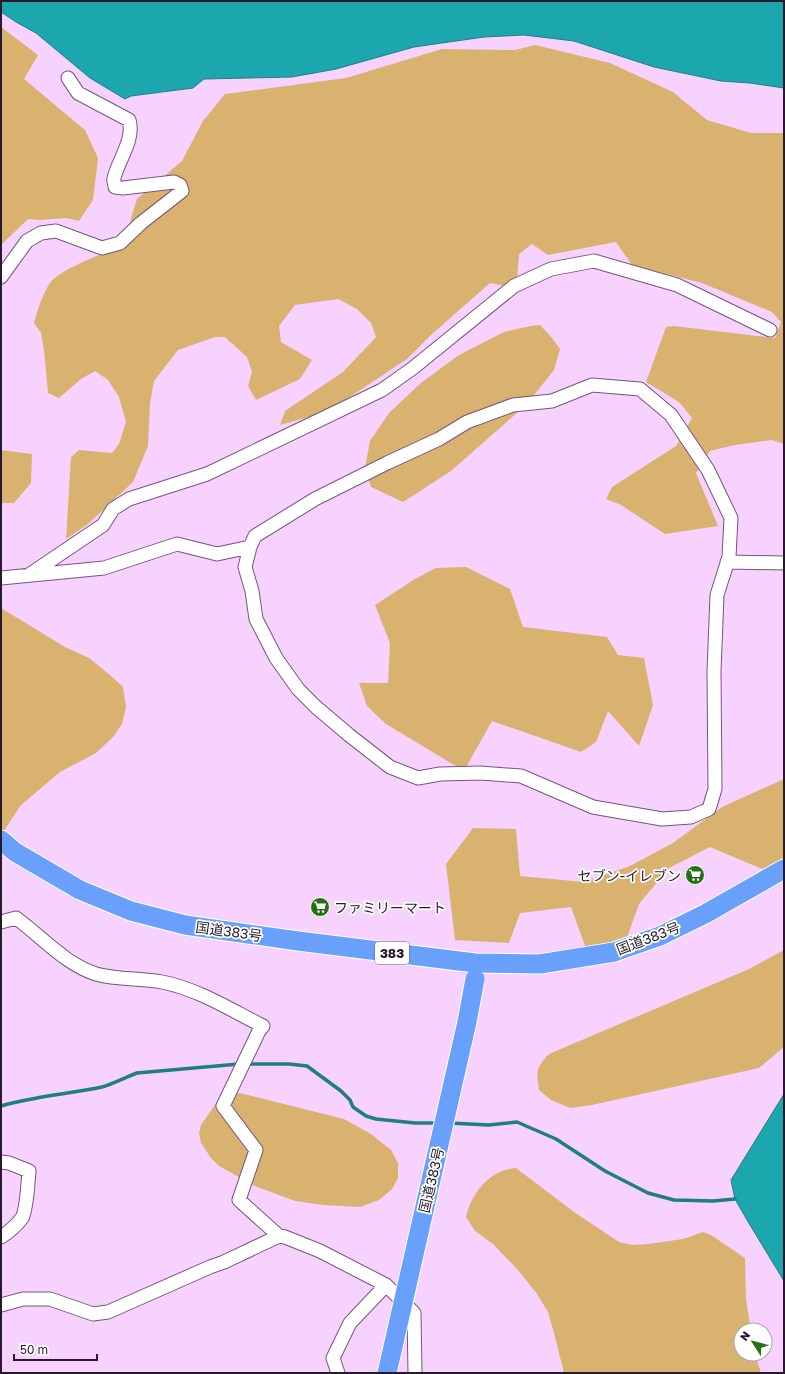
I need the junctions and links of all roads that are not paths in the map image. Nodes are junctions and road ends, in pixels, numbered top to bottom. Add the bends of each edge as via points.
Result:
1 (68, 78) dead end
2 (1, 277) edge
3 (770, 330) dead end
4 (250, 547) junction
5 (727, 562) junction
6 (784, 563) edge
7 (29, 575) junction
8 (1, 578) edge
9 (1, 840) edge
10 (784, 868) edge
11 (1, 922) edge
12 (475, 971) junction
13 (1, 1162) edge
14 (279, 1236) junction
15 (1, 1237) edge
16 (386, 1285) junction
17 (1, 1305) edge
18 (333, 1370) edge
19 (387, 1373) edge
20 (415, 1373) edge

1 - 2 street via 78,93 129,120 131,125 126,150 113,179 116,187 174,182 180,185 182,191 120,243 102,248 56,231 41,233 27,241
3 - 7 street via 677,285 594,261 551,269 514,286 382,390 207,474 129,499 113,509 103,526
4 - 5 street via 255,536 315,499 386,462 439,439 466,422 513,405 552,401 592,385 640,389 671,415 708,470 730,518
4 - 5 street via 245,567 256,619 276,658 298,689 316,707 390,767 418,778 440,774 480,773 521,776 593,807 662,819 691,817 709,809 715,789 714,671 717,594
4 - 7 street via 217,554 176,544 104,568
5 - 6 street
7 - 8 street
9 - 12 highway, 国道383号 / 383 via 15,852 80,890 131,911 185,925
10 - 12 highway, 国道383号 / 383 via 706,914 660,936 614,952
11 - 14 street via 16,918 73,963 96,974 163,982 194,992 263,1026 223,1106 256,1150 238,1200
12 - 19 highway, 国道383号, bridge via 468,1022
13 - 15 street via 29,1171 23,1216
14 - 16 street via 320,1251
14 - 17 street via 108,1312 93,1314 50,1299 23,1299
16 - 18 street via 350,1323 333,1358
16 - 20 street via 414,1313

